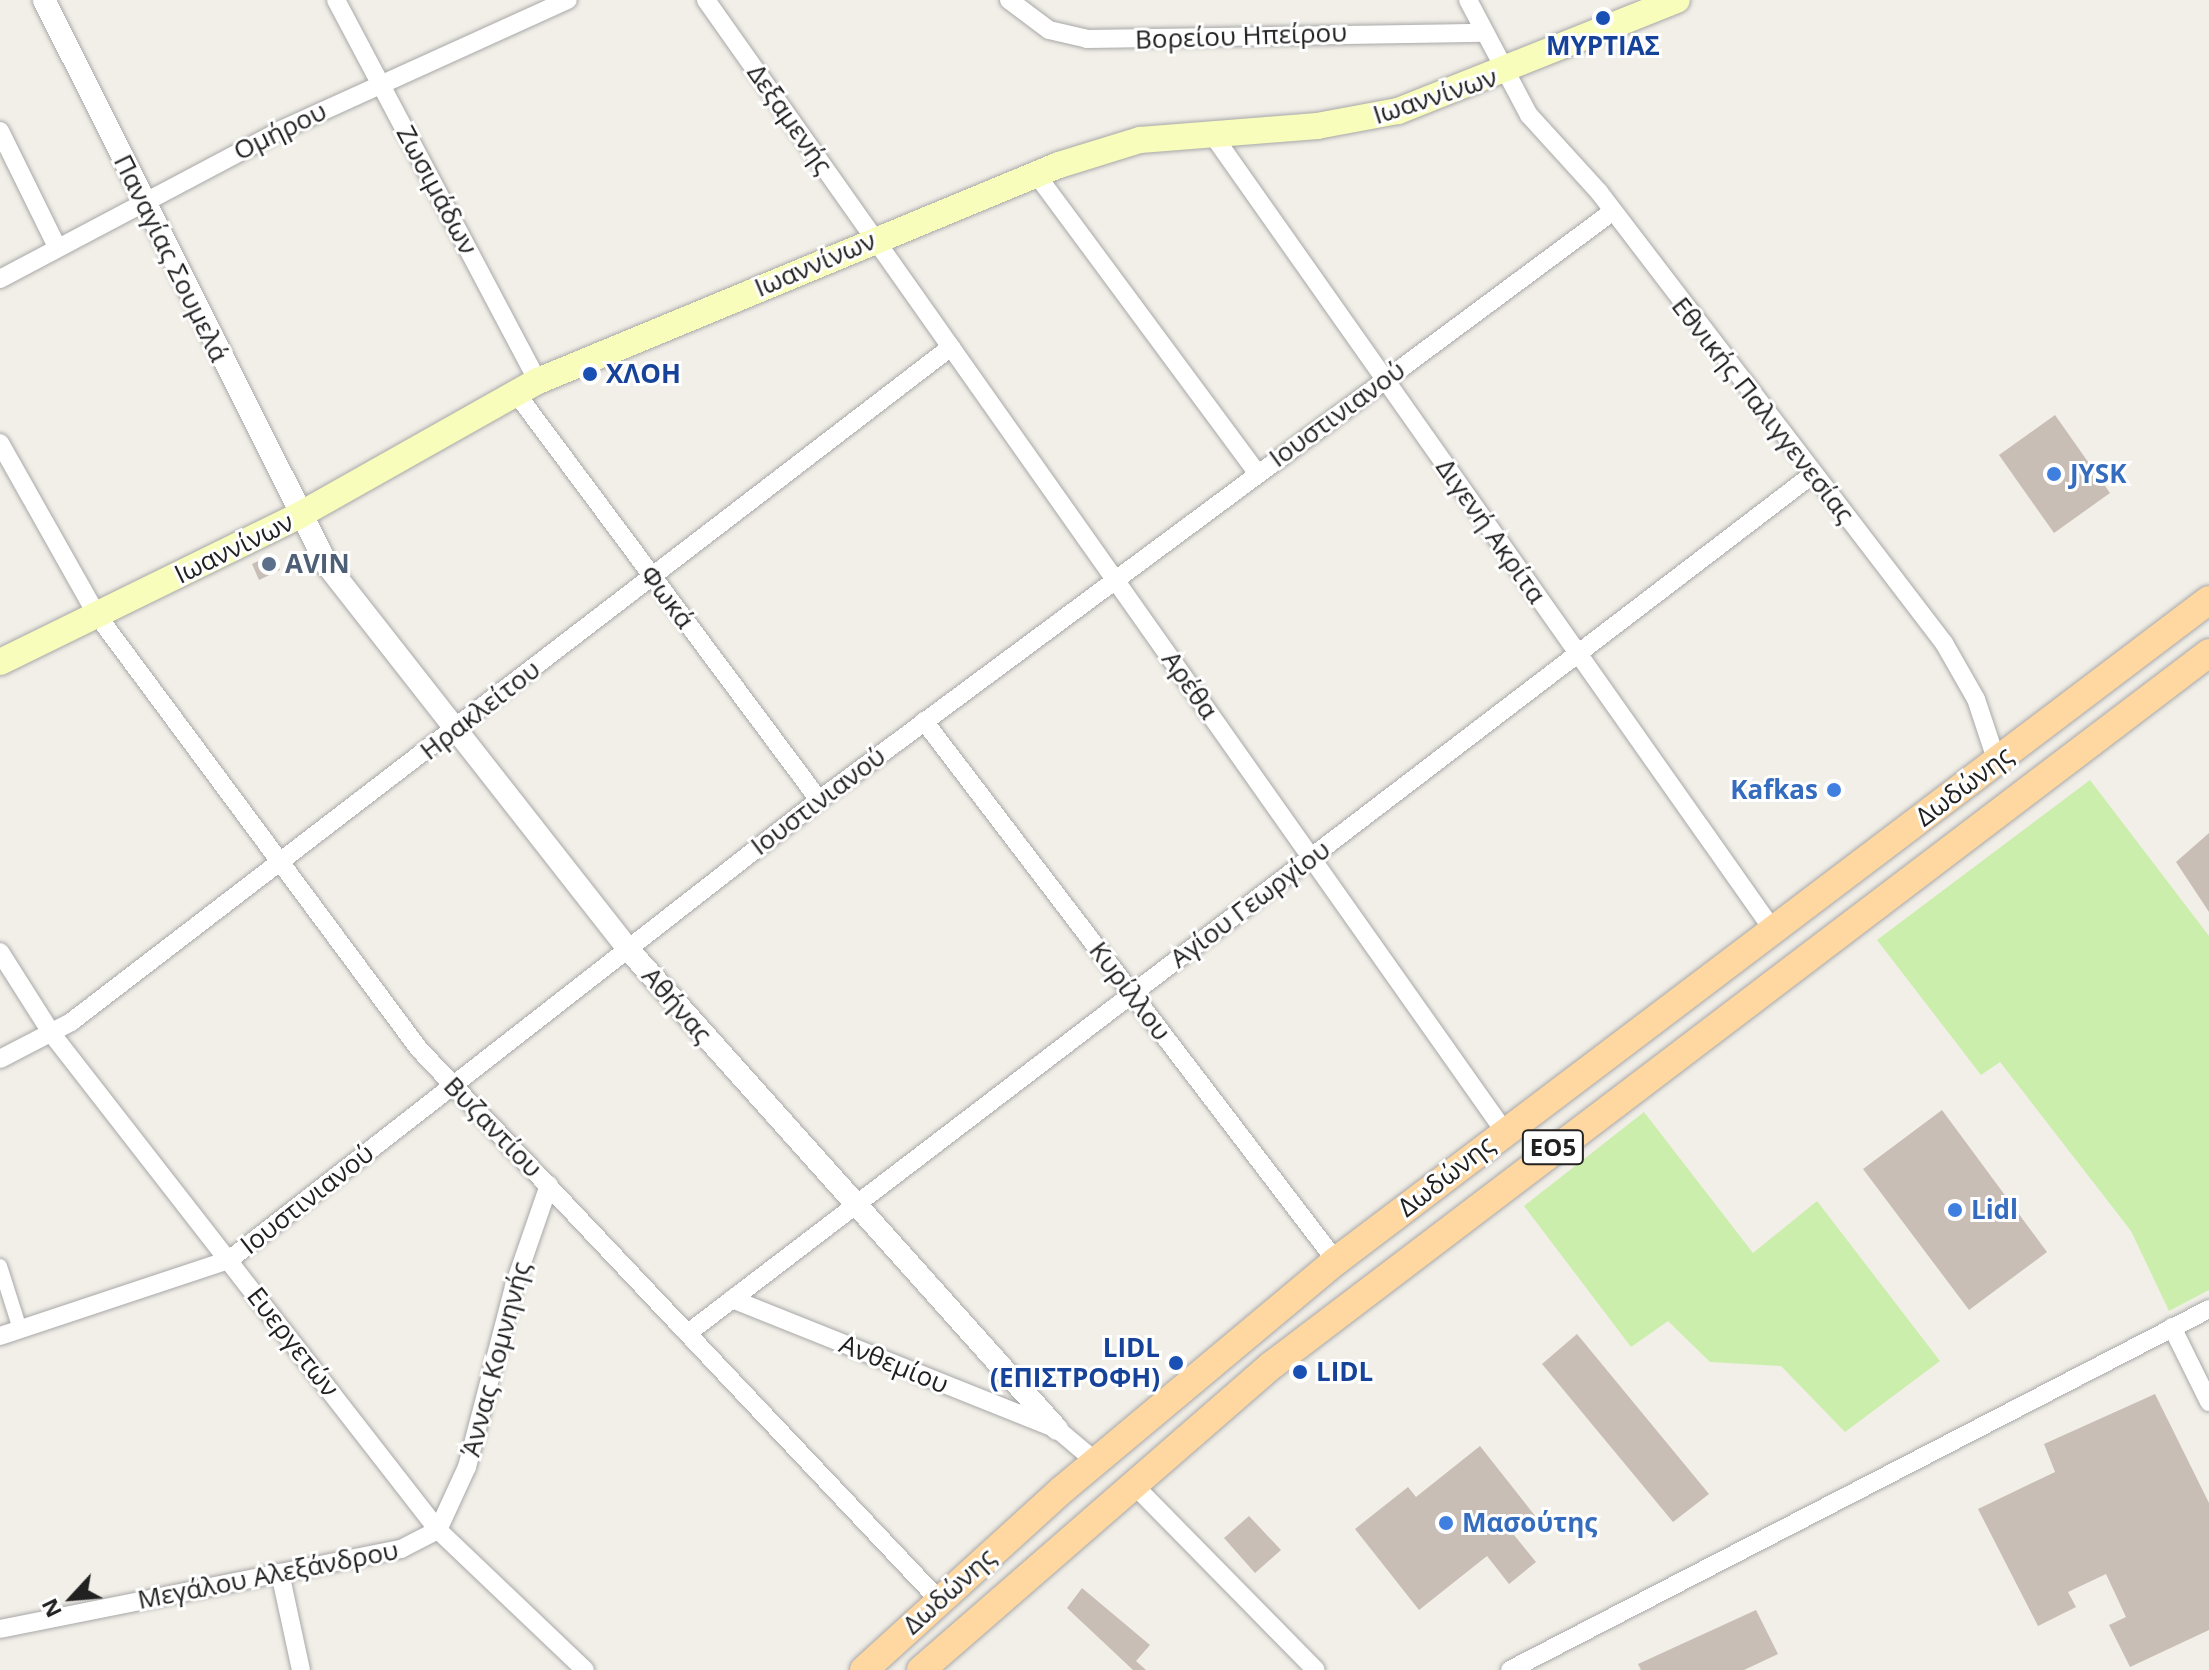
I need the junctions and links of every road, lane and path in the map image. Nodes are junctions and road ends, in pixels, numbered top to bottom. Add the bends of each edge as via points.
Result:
1 (44, 0) edge
2 (336, 0) edge
3 (568, 0) edge
4 (706, 0) edge
5 (1009, 0) edge
6 (1468, 0) edge
7 (1677, 0) edge
8 (1484, 33) junction
9 (1504, 74) junction
10 (380, 83) junction
11 (0, 131) edge
12 (1210, 131) junction
13 (1036, 174) junction
14 (143, 201) junction
15 (1612, 212) junction
16 (875, 239) junction
17 (57, 247) junction
18 (0, 279) edge
19 (951, 347) junction
20 (1384, 379) junction
21 (527, 387) junction
22 (0, 443) edge
23 (1257, 473) junction
24 (1812, 475) junction
25 (298, 516) junction
26 (652, 578) junction
27 (1114, 578) junction
28 (2209, 600) edge
29 (97, 615) junction
30 (2209, 653) edge
31 (1578, 654) junction
32 (0, 662) edge
33 (924, 721) junction
34 (454, 730) junction
35 (1997, 762) junction
36 (819, 800) junction
37 (1311, 857) junction
38 (280, 864) junction
39 (1773, 930) junction
40 (627, 948) junction
41 (0, 952) edge
42 (1132, 994) junction
43 (52, 1034) junction
44 (0, 1059) edge
45 (451, 1084) junction
46 (1504, 1131) junction
47 (549, 1185) junction
48 (855, 1206) junction
49 (229, 1260) junction
50 (1336, 1261) junction
51 (0, 1266) edge
52 (732, 1299) junction
53 (2209, 1309) edge
54 (2172, 1327) junction
55 (20, 1329) junction
56 (688, 1333) junction
57 (0, 1336) edge
58 (2209, 1402) edge
59 (1057, 1429) junction
60 (1095, 1461) junction
61 (1132, 1483) junction
62 (438, 1530) junction
63 (280, 1573) junction
64 (938, 1599) junction
65 (0, 1629) edge
66 (301, 1670) edge
67 (585, 1670) edge
68 (864, 1670) edge
69 (921, 1670) edge
70 (1316, 1670) edge
71 (1510, 1670) edge

1 - 14 street, Παναγίας Σουμελά
2 - 10 street, Ζωσιμάδων
3 - 10 street, Ομήρου
4 - 16 street, Δεξαμενής
5 - 8 street, Βορείου Ηπείρου via 1049,30 1087,39
6 - 8 street, Εθνικής Παλιγγενεσίας
7 - 9 main road, Ιωαννίνων
8 - 9 street, Εθνικής Παλιγγενεσίας
9 - 12 main road, Ιωαννίνων via 1365,119
9 - 15 street, Εθνικής Παλιγγενεσίας
10 - 14 street, Ομήρου
10 - 21 street, Ζωσιμάδων
11 - 17 street
12 - 13 main road, Ιωαννίνων via 1119,144
12 - 20 street, Διγενή Ακρίτα
13 - 16 main road, Ιωαννίνων
13 - 23 street
14 - 17 street, Ομήρου
14 - 25 street, Παναγίας Σουμελά
15 - 20 street, Ιουστινιανού
15 - 24 street, Εθνικής Παλιγγενεσίας
16 - 19 street, Αρέθα
16 - 21 main road, Ιωαννίνων
17 - 18 street, Ομήρου
19 - 26 street, Ηρακλείτου
19 - 27 street, Αρέθα
20 - 23 street, Ιουστινιανού
20 - 31 street, Διγενή Ακρίτα
21 - 25 main road, Ιωαννίνων
21 - 26 street, Φωκά
22 - 29 street, Βυζαντίου
23 - 27 street, Ιουστινιανού
24 - 31 street, Αγίου Γεωργίου
24 - 35 street, Εθνικής Παλιγγενεσίας via 1944,643 1976,699
25 - 29 main road, Ιωαννίνων
25 - 34 street, Αθήνας
26 - 34 street, Ηρακλείτου
26 - 36 street, Φωκά
27 - 33 street, Ιουστινιανού
27 - 37 street, Αρέθα
28 - 35 main road, Δωδώνης / ΕΟ5
29 - 32 main road, Ιωαννίνων
29 - 38 street, Βυζαντίου
30 - 61 main road, Δωδώνης / ΕΟ5 via 1508,1181
31 - 37 street, Αγίου Γεωργίου
31 - 39 street, Διγενή Ακρίτα
33 - 36 street, Ιουστινιανού
33 - 42 street, Κυρίλλου
34 - 38 street, Ηρακλείτου
34 - 40 street, Αθήνας
35 - 39 main road, Δωδώνης / ΕΟ5
36 - 40 street, Ιουστινιανού
37 - 42 street, Αγίου Γεωργίου
37 - 46 street, Αρέθα
38 - 43 street, Ηρακλείτου
38 - 45 street, Βυζαντίου
39 - 46 main road, Δωδώνης / ΕΟ5
40 - 45 street, Ιουστινιανού
40 - 48 street, Αθήνας
41 - 43 street, Ευεργετών
42 - 48 street, Αγίου Γεωργίου
42 - 50 street, Κυρίλλου
43 - 44 street, Ηρακλείτου
43 - 49 street, Ευεργετών
45 - 47 street, Βυζαντίου
45 - 49 street, Ιουστινιανού
46 - 50 main road, Δωδώνης / ΕΟ5
47 - 56 street, Βυζαντίου
47 - 62 street, Άννας Κομνηνής via 509,1300 467,1467
48 - 52 street, Αγίου Γεωργίου
48 - 59 street, Αθήνας
49 - 55 street, Ιουστινιανού
49 - 62 street, Ευεργετών
50 - 60 main road, Δωδώνης / ΕΟ5
51 - 55 street
52 - 56 street, Αγίου Γεωργίου
52 - 59 street, Ανθεμίου
53 - 54 street
54 - 58 street
54 - 71 street
55 - 57 street, Ιουστινιανού
56 - 64 street, Βυζαντίου
59 - 60 street, Αθήνας
60 - 64 main road, Δωδώνης / ΕΟ5
61 - 69 main road, Δωδώνης / ΕΟ5
61 - 70 street
62 - 63 street, Μεγάλου Αλεξάνδρου via 411,1546
62 - 67 street, Ευεργετών
63 - 65 street, Μεγάλου Αλεξάνδρου
63 - 66 street
64 - 68 main road, Δωδώνης / ΕΟ5

